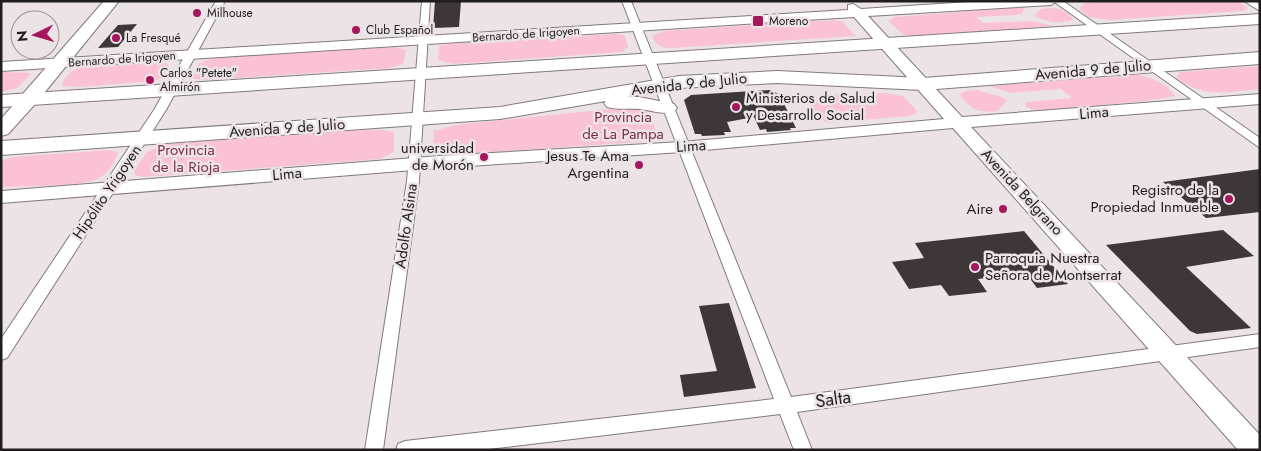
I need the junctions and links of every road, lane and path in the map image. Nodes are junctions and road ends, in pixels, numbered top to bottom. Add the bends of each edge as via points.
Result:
1 (112, 1) edge
2 (222, 1) edge
3 (426, 1) edge
4 (626, 1) edge
5 (847, 1) edge
6 (1051, 1) edge
7 (1058, 1) edge
8 (1248, 1) edge
9 (1260, 8) edge
10 (859, 14) junction
11 (1260, 19) edge
12 (636, 27) junction
13 (1097, 30) junction
14 (423, 40) junction
15 (886, 44) junction
16 (190, 55) junction
17 (648, 58) junction
18 (1260, 58) edge
19 (60, 63) junction
20 (1149, 65) junction
21 (1, 66) edge
22 (420, 73) junction
23 (658, 84) junction
24 (923, 84) junction
25 (172, 90) junction
26 (30, 99) junction
27 (1260, 99) edge
28 (1, 101) edge
29 (1201, 104) junction
30 (549, 105) junction
31 (667, 108) junction
32 (416, 119) junction
33 (959, 123) junction
34 (1, 130) edge
35 (143, 138) junction
36 (1260, 144) edge
37 (682, 147) junction
38 (1, 148) edge
39 (413, 164) junction
40 (109, 188) junction
41 (1, 196) edge
42 (1260, 340) edge
43 (1, 353) edge
44 (1167, 354) junction
45 (785, 406) junction
46 (374, 450) edge
47 (405, 450) edge
48 (802, 450) edge
49 (1256, 450) edge

1 - 19 main road
2 - 16 street, Hipólito Yrigoyen
3 - 14 street, Adolfo Alsina
4 - 12 street
5 - 10 street, Avenida Belgrano
6 - 10 street, Bernardo de Irigoyen
7 - 13 street
8 - 9 street
10 - 12 street, Bernardo de Irigoyen
10 - 15 street, Avenida Belgrano
11 - 13 highway, Avenida 9 de Julio
12 - 14 street, Bernardo de Irigoyen
12 - 17 street
13 - 15 highway, Avenida 9 de Julio
13 - 20 street
14 - 16 street, Bernardo de Irigoyen
14 - 22 street, Adolfo Alsina
15 - 17 highway, Avenida 9 de Julio
15 - 24 street, Avenida Belgrano
16 - 19 street, Bernardo de Irigoyen
16 - 25 street, Hipólito Yrigoyen
17 - 22 highway, Avenida 9 de Julio
17 - 23 street
18 - 20 highway, Avenida 9 de Julio
19 - 21 street, Bernardo de Irigoyen
19 - 26 main road
20 - 24 highway, Avenida 9 de Julio
20 - 29 street
22 - 25 highway, Avenida 9 de Julio
22 - 32 street, Adolfo Alsina
23 - 24 highway, Avenida 9 de Julio via 772,77
23 - 30 highway, Avenida 9 de Julio
23 - 31 street
24 - 33 street, Avenida Belgrano
25 - 26 highway, Avenida 9 de Julio
25 - 35 street, Hipólito Yrigoyen
26 - 28 highway, Avenida 9 de Julio
26 - 34 main road
27 - 29 street, Lima
29 - 33 street, Lima
29 - 36 street
30 - 31 highway via 639,103
30 - 32 highway, Avenida 9 de Julio
31 - 37 street
32 - 35 highway, Avenida 9 de Julio
32 - 39 street, Adolfo Alsina
33 - 37 street, Lima
33 - 44 street, Avenida Belgrano
35 - 38 highway, Avenida 9 de Julio
35 - 40 street, Hipólito Yrigoyen
37 - 39 street, Lima
37 - 45 street
39 - 40 street, Lima
39 - 46 street, Adolfo Alsina
40 - 41 street, Lima
40 - 43 street, Hipólito Yrigoyen
42 - 44 street, Salta
44 - 45 street, Salta
44 - 49 street, Avenida Belgrano
45 - 47 street, Salta
45 - 48 street

